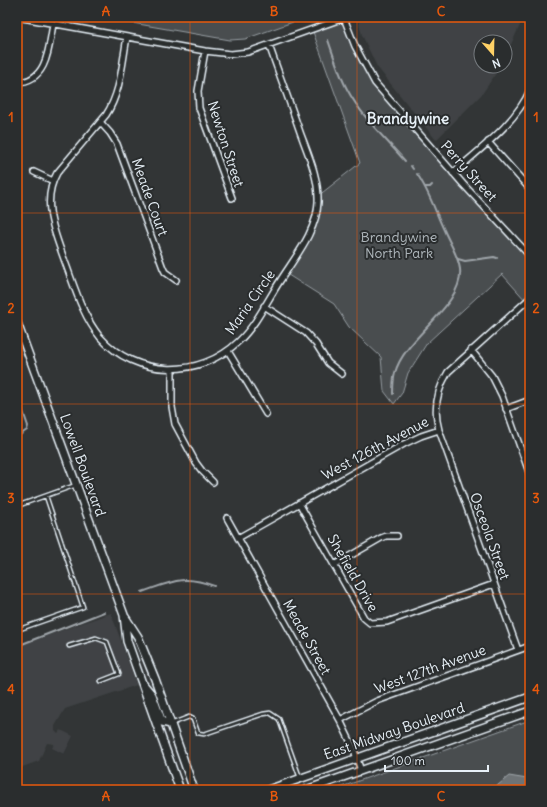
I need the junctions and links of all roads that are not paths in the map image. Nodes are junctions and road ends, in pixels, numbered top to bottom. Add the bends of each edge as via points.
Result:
1 (17, 17) edge
2 (344, 18) edge
3 (53, 24) junction
4 (127, 37) junction
5 (269, 45) junction
6 (204, 51) junction
7 (17, 82) edge
8 (530, 92) edge
9 (100, 122) junction
10 (488, 142) junction
11 (34, 172) dead end
12 (453, 173) junction
13 (53, 181) junction
14 (530, 189) edge
15 (232, 198) dead end
16 (530, 256) edge
17 (176, 280) dead end
18 (530, 298) edge
19 (264, 306) junction
20 (17, 323) edge
21 (471, 350) junction
22 (228, 351) junction
23 (172, 369) junction
24 (342, 374) dead end
25 (530, 400) edge
26 (506, 408) junction
27 (266, 414) dead end
28 (439, 430) junction
29 (530, 475) edge
30 (213, 482) dead end
31 (76, 485) junction
32 (46, 496) junction
33 (299, 503) junction
34 (17, 506) edge
35 (227, 518) dead end
36 (398, 536) dead end
37 (238, 538) junction
38 (334, 565) junction
39 (494, 584) junction
40 (124, 616) junction
41 (370, 623) junction
42 (367, 629) dead end
43 (17, 630) edge
44 (69, 646) dead end
45 (530, 646) edge
46 (518, 650) junction
47 (101, 681) dead end
48 (141, 681) junction
49 (530, 697) edge
50 (530, 711) edge
51 (340, 720) junction
52 (171, 724) junction
53 (357, 758) junction
54 (362, 771) junction
55 (300, 779) junction
56 (180, 790) edge
57 (194, 790) edge
58 (268, 790) edge
59 (306, 790) edge

1 - 3 street
2 - 5 street
2 - 12 street, Perry Street via 355,46 375,83
3 - 4 street
3 - 7 street via 41,70 29,79
4 - 6 street
4 - 9 street, Maria Circle via 116,96 113,105
5 - 6 street via 240,53
5 - 19 street, Maria Circle via 315,176 318,202 309,235
6 - 15 street, Newton Street via 198,91 199,108
8 - 10 street via 518,111
9 - 13 street, Maria Circle
9 - 17 street, Meade Court via 117,144 163,268
10 - 12 street
10 - 14 street
11 - 13 street
12 - 16 street, Perry Street
13 - 23 street, Maria Circle via 49,205 53,229 90,323 100,337 123,355 151,367
18 - 21 street, West 126th Avenue
19 - 22 street, Maria Circle via 240,340
19 - 24 street via 306,333 328,363
20 - 31 main road, Lowell Boulevard
21 - 26 street via 492,376
21 - 28 street, West 126th Avenue via 448,372 440,386 436,404
22 - 23 street, Maria Circle via 202,364
22 - 27 street
23 - 30 street via 172,407 175,424 196,463
25 - 26 street
26 - 29 street
28 - 33 street, West 126th Avenue via 404,444
28 - 39 street, Osceola Street
31 - 32 lane
31 - 40 main road, Lowell Boulevard
32 - 34 lane
32 - 43 lane via 83,607
33 - 37 street, West 126th Avenue
33 - 38 street, Shefield Drive
35 - 37 street, Meade Street
36 - 38 street via 380,538
37 - 51 street, Meade Street
38 - 41 street, Shefield Drive via 364,618
39 - 41 street, Shefield Drive via 387,622
39 - 46 street, Osceola Street
40 - 48 main road, Lowell Boulevard via 127,641
40 - 52 main road, Lowell Boulevard via 138,637
41 - 42 street
44 - 47 lane via 96,638 108,642 119,674
45 - 46 street, West 127th Avenue
46 - 51 street, West 127th Avenue via 377,701
48 - 52 main road via 152,695 162,722
48 - 56 main road, Lowell Boulevard
49 - 53 main road, East Midway Boulevard
50 - 54 main road, East Midway Boulevard
51 - 53 street, Meade Street
52 - 55 lane via 193,719 198,733 204,734 270,713 279,719
52 - 57 main road, Lowell Boulevard
53 - 54 street, Meade Street
53 - 55 main road, East Midway Boulevard
54 - 59 main road, East Midway Boulevard
55 - 58 main road, East Midway Boulevard

